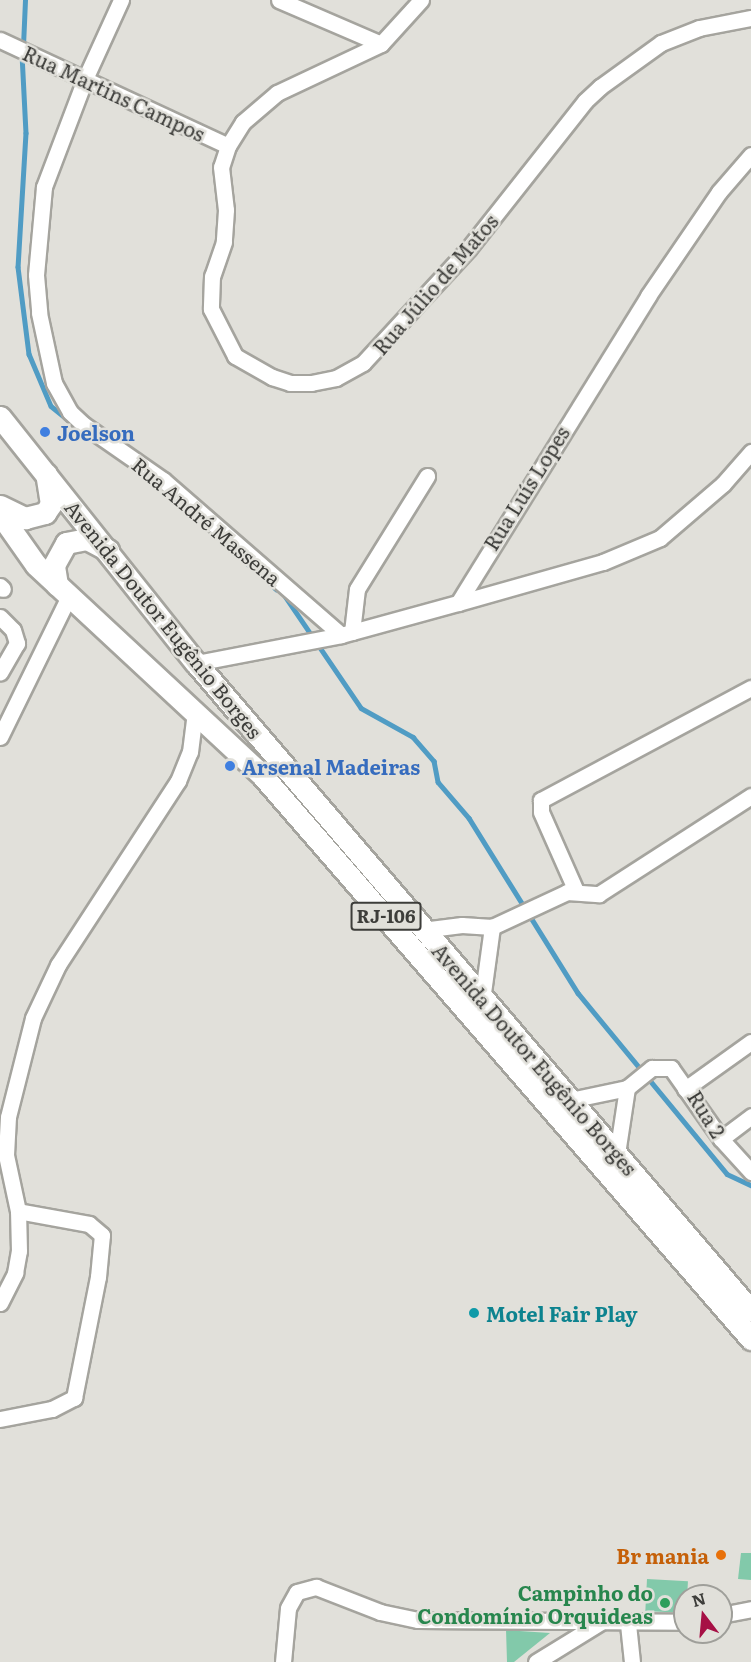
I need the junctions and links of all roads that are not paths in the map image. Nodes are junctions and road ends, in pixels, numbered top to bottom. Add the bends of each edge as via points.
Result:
1 (121, 0) edge
2 (279, 0) edge
3 (421, 0) edge
4 (751, 18) edge
5 (7, 43) edge
6 (381, 44) junction
7 (85, 79) junction
8 (228, 146) junction
9 (751, 155) edge
10 (0, 417) edge
11 (751, 452) edge
12 (45, 471) junction
13 (427, 477) dead end
14 (1, 518) edge
15 (111, 552) junction
16 (63, 591) junction
17 (458, 603) junction
18 (0, 617) edge
19 (346, 634) junction
20 (196, 663) junction
21 (0, 673) edge
22 (751, 688) edge
23 (195, 712) junction
24 (0, 737) edge
25 (751, 796) edge
26 (576, 891) junction
27 (492, 927) junction
28 (422, 930) junction
29 (482, 1000) junction
30 (751, 1042) edge
31 (627, 1088) junction
32 (685, 1089) junction
33 (570, 1100) junction
34 (751, 1116) edge
35 (722, 1139) junction
36 (617, 1154) junction
37 (751, 1172) edge
38 (18, 1211) junction
39 (0, 1303) edge
40 (751, 1311) edge
41 (751, 1339) edge
42 (0, 1419) edge
43 (751, 1609) edge
44 (733, 1613) edge
45 (602, 1622) junction
46 (673, 1622) edge
47 (628, 1624) junction
48 (283, 1662) edge
49 (536, 1662) edge
50 (632, 1662) edge

1 - 7 street, Rua André Massena
2 - 6 street
3 - 6 street, Rua Júlio de Matos
4 - 8 street, Rua Júlio de Matos via 699,28 662,43 600,87 469,248 380,349 336,378 290,383 259,372 235,356 216,322 209,289 224,242 226,210 221,167
5 - 7 street, Rua Martins Campos
6 - 8 street, Rua Júlio de Matos via 278,93 243,122
7 - 8 street, Rua Martins Campos
7 - 19 street, Rua André Massena via 44,187 38,235 39,313 54,383 70,412 84,425 163,480
9 - 17 street, Rua Luís Lopes via 719,192 642,306
10 - 12 highway, Avenida Doutor Eugênio Borges / RJ-106
11 - 17 street via 723,484 660,538 603,562
12 - 14 highway via 51,504 45,513
12 - 15 highway, Avenida Doutor Eugênio Borges / RJ-106
13 - 19 street via 357,589
14 - 16 highway, Avenida Doutor Eugênio Borges / RJ-106 via 36,565
15 - 16 highway via 87,539 72,540 57,555
15 - 20 highway, Avenida Doutor Eugênio Borges / RJ-106
16 - 23 highway, Avenida Doutor Eugênio Borges / RJ-106
16 - 24 street
17 - 19 street
18 - 21 street via 13,630 16,643
19 - 20 street
20 - 28 highway, Avenida Doutor Eugênio Borges / RJ-106
22 - 26 street via 541,800 541,812
23 - 38 street via 190,752 178,781 58,964 33,1018 7,1126 6,1155
23 - 41 highway, Avenida Doutor Eugênio Borges / RJ-106 via 261,774
25 - 26 street via 599,894
26 - 27 street via 531,906
27 - 28 street via 462,925
27 - 29 street
28 - 29 highway, Avenida Doutor Eugênio Borges / RJ-106
29 - 33 highway, Avenida Doutor Eugênio Borges / RJ-106
30 - 32 street, Rua 2
31 - 32 street via 646,1073 671,1068
31 - 33 street
31 - 36 street
32 - 35 street, Rua 2
33 - 36 highway, Avenida Doutor Eugênio Borges / RJ-106
34 - 35 street
35 - 37 street, Rua 2
36 - 40 highway, Avenida Doutor Eugênio Borges / RJ-106
38 - 39 street via 15,1273
38 - 42 street via 89,1224 102,1235 98,1277 74,1398 52,1409
43 - 44 street
45 - 47 street
45 - 48 street via 418,1620 380,1612 315,1587 307,1588 297,1592 288,1608
45 - 49 street
46 - 47 street
47 - 50 street

